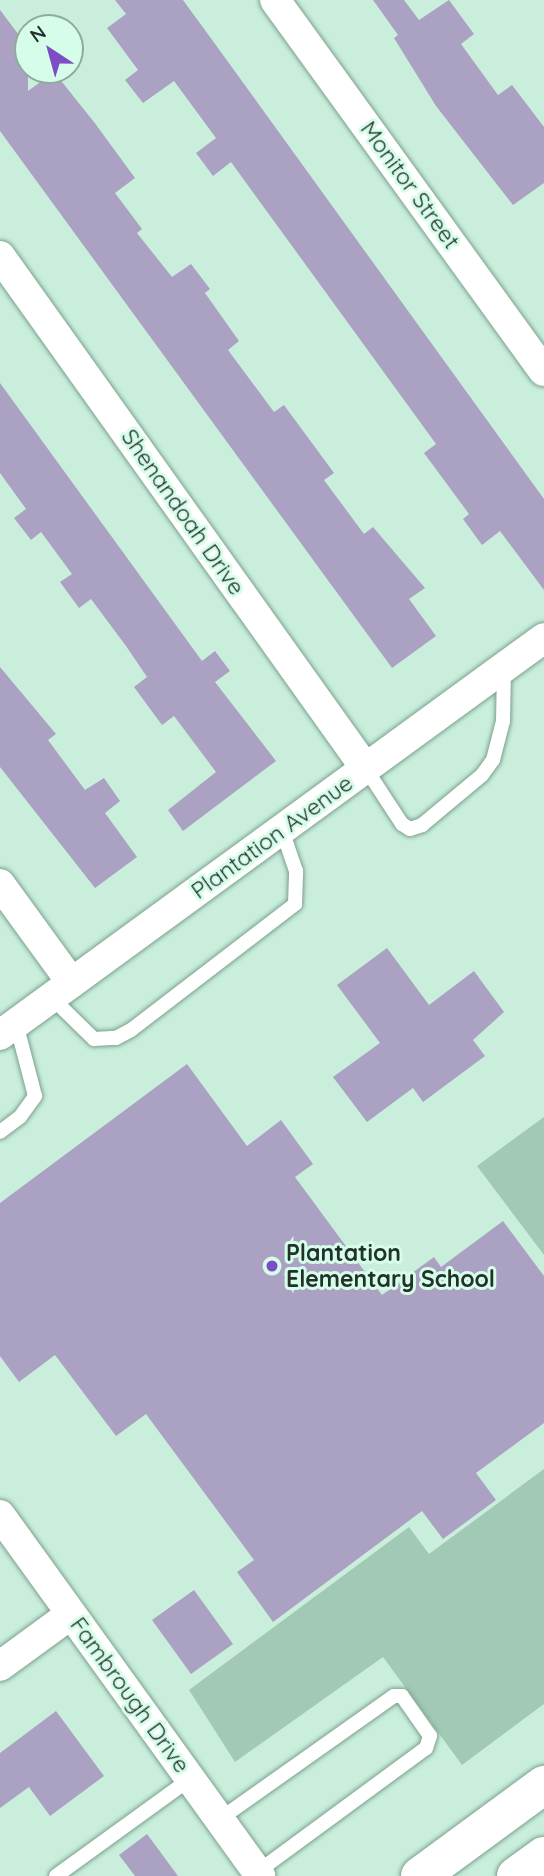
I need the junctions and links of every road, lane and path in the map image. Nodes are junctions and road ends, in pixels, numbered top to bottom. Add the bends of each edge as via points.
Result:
1 (275, 0) edge
2 (0, 256) edge
3 (544, 371) edge
4 (544, 638) edge
5 (505, 667) junction
6 (366, 769) junction
7 (282, 830) junction
8 (0, 884) edge
9 (62, 990) junction
10 (8, 1029) edge
11 (0, 1132) edge
12 (0, 1515) edge
13 (71, 1614) junction
14 (0, 1666) edge
15 (190, 1779) junction
16 (544, 1785) edge
17 (220, 1819) junction
18 (544, 1856) edge
19 (259, 1874) edge
20 (56, 1876) edge
21 (420, 1876) edge
22 (516, 1876) edge

1 - 3 street, Monitor Street
2 - 6 street, Shenandoah Drive
4 - 5 street, Plantation Avenue
5 - 6 street, Plantation Avenue
5 - 6 lane via 503,721 493,760 482,775 422,825 410,829 402,824
6 - 7 street, Plantation Avenue
7 - 9 street, Plantation Avenue
7 - 9 lane via 296,872 295,904 131,1030 116,1038 94,1039
8 - 9 street
9 - 10 street, Plantation Avenue
10 - 11 lane via 35,1096 20,1117
12 - 13 street, Fambrough Drive
13 - 14 street
13 - 15 street, Fambrough Drive
15 - 17 street, Fambrough Drive
15 - 20 lane
16 - 21 main road
17 - 19 street, Fambrough Drive
17 - 19 lane via 394,1696 402,1696 430,1736 426,1748
18 - 22 main road

